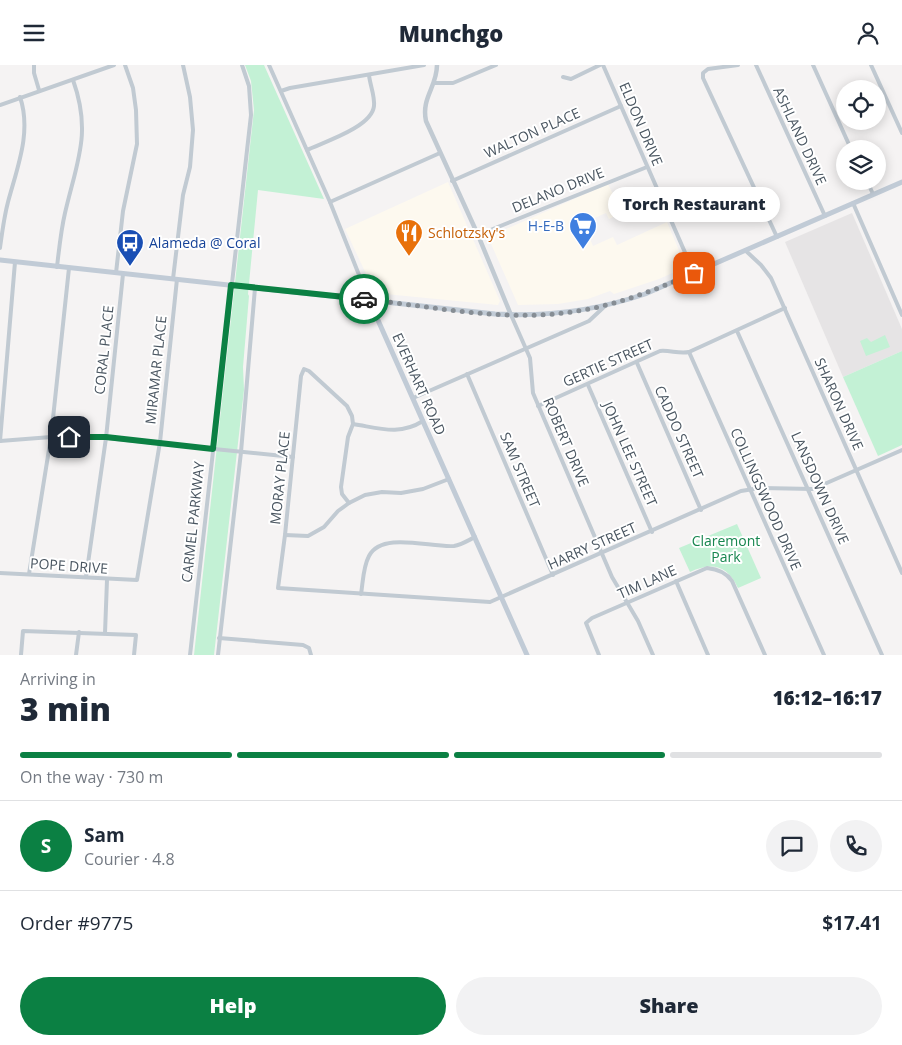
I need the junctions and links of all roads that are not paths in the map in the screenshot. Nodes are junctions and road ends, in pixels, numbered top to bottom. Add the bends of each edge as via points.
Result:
1 (34, 65) edge
2 (96, 65) edge
3 (114, 65) edge
4 (125, 65) edge
5 (183, 65) edge
6 (242, 65) edge
7 (269, 65) edge
8 (424, 65) edge
9 (437, 65) edge
10 (496, 65) edge
11 (602, 65) edge
12 (738, 65) edge
13 (756, 65) edge
14 (813, 65) edge
15 (871, 65) edge
16 (98, 70) junction
17 (369, 75) junction
18 (563, 77) dead end
19 (73, 80) junction
20 (434, 83) junction
21 (39, 90) junction
22 (281, 91) junction
23 (20, 97) junction
24 (0, 105) edge
25 (621, 106) junction
26 (902, 133) edge
27 (847, 140) edge
28 (307, 150) junction
29 (440, 153) junction
30 (647, 167) junction
31 (452, 181) junction
32 (901, 183) edge
33 (871, 190) edge
34 (873, 194) junction
35 (330, 202) junction
36 (853, 203) junction
37 (825, 216) junction
38 (478, 235) junction
39 (777, 237) junction
40 (0, 248) edge
41 (746, 251) junction
42 (0, 260) edge
43 (15, 262) junction
44 (57, 267) junction
45 (69, 268) junction
46 (116, 273) junction
47 (694, 273) junction
48 (123, 274) junction
49 (175, 279) junction
50 (231, 285) junction
51 (255, 288) junction
52 (369, 300) junction
53 (606, 306) junction
54 (785, 308) junction
55 (511, 315) junction
56 (902, 315) edge
57 (737, 331) junction
58 (527, 349) junction
59 (689, 351) junction
60 (637, 363) junction
61 (467, 374) junction
62 (588, 385) junction
63 (413, 398) junction
64 (538, 406) junction
65 (423, 421) junction
66 (353, 424) junction
67 (51, 437) junction
68 (106, 437) junction
69 (0, 441) edge
70 (160, 442) junction
71 (213, 449) junction
72 (902, 450) edge
73 (241, 451) junction
74 (293, 457) junction
75 (856, 470) junction
76 (450, 479) junction
77 (750, 489) junction
78 (808, 489) junction
79 (349, 503) junction
80 (701, 510) junction
81 (652, 532) junction
82 (285, 535) junction
83 (475, 537) junction
84 (602, 553) junction
85 (0, 573) edge
86 (902, 573) edge
87 (29, 575) junction
88 (553, 575) junction
89 (86, 577) junction
90 (107, 580) junction
91 (137, 580) joint
92 (676, 581) junction
93 (278, 589) joint
94 (361, 594) junction
95 (502, 597) junction
96 (627, 603) junction
97 (79, 632) junction
98 (105, 633) junction
99 (219, 638) junction
100 (21, 655) edge
101 (76, 655) edge
102 (134, 655) edge
103 (190, 655) edge
104 (218, 655) edge
105 (312, 655) edge
106 (527, 655) edge
107 (598, 655) edge
108 (653, 655) edge
109 (708, 655) edge
110 (765, 655) edge
111 (824, 655) edge
112 (882, 655) edge

1 - 21 street
2 - 16 street
3 - 16 street
4 - 46 street via 133,88 137,144 123,211
5 - 49 street, MIRAMAR PLACE via 193,130 190,167 182,195
6 - 50 street, CARMEL PARKWAY via 249,86 251,115
7 - 22 street, EVERHART ROAD
8 - 17 street
9 - 20 street, ROBERT DRIVE
10 - 20 street via 453,83
11 - 18 street via 571,79
11 - 25 street, ELDON DRIVE
12 - 39 street via 708,69 703,78
13 - 37 street, ASHLAND DRIVE
14 - 27 street
15 - 26 street
16 - 19 street
17 - 22 street
17 - 28 street via 374,103 370,116 362,124
19 - 21 street
19 - 44 street via 83,120 82,139 64,216
20 - 29 street, ROBERT DRIVE via 425,103 425,115
21 - 23 street
22 - 28 street, EVERHART ROAD
23 - 24 street
23 - 40 street via 26,121 23,144
25 - 30 street, ELDON DRIVE
25 - 31 street, WALTON PLACE
28 - 35 street, EVERHART ROAD
29 - 31 street, ROBERT DRIVE
29 - 35 street
30 - 38 street, DELANO DRIVE
30 - 47 street, ELDON DRIVE
31 - 38 street, ROBERT DRIVE
32 - 34 main road
33 - 34 street
34 - 36 main road
35 - 52 street, EVERHART ROAD
36 - 37 main road
36 - 56 street
37 - 39 main road
38 - 55 street, ROBERT DRIVE
39 - 41 main road
41 - 47 main road
41 - 54 street, SHARON DRIVE via 767,272
42 - 43 main road
43 - 44 main road
43 - 69 street
44 - 45 main road
45 - 46 main road
45 - 67 street
46 - 48 main road
47 - 53 main road
48 - 49 main road
48 - 68 street, CORAL PLACE
49 - 50 main road
49 - 70 street, MIRAMAR PLACE
50 - 51 main road
50 - 71 street, CARMEL PARKWAY
51 - 52 main road
51 - 73 street
52 - 55 main road
52 - 63 main road, EVERHART ROAD
53 - 55 main road via 561,314
53 - 58 street via 589,321
54 - 57 street
54 - 75 street, SHARON DRIVE
55 - 58 street, ROBERT DRIVE
57 - 59 street
57 - 78 street, LANSDOWN DRIVE
58 - 61 street
58 - 64 street, ROBERT DRIVE
59 - 60 street, GERTIE STREET via 660,351
59 - 77 street, COLLINGSWOOD DRIVE
60 - 62 street, GERTIE STREET
60 - 80 street, CADDO STREET
61 - 63 street
61 - 88 street, SAM STREET
62 - 64 street, GERTIE STREET
62 - 81 street, JOHN LEE STREET
63 - 65 main road, EVERHART ROAD
64 - 84 street, ROBERT DRIVE
65 - 66 street via 411,428 395,430
65 - 76 main road, EVERHART ROAD
66 - 74 street, MORAY PLACE via 347,406 304,369
66 - 79 street via 341,487
67 - 68 street
67 - 69 street
67 - 87 street
68 - 70 street
68 - 89 street, CORAL PLACE
70 - 71 street
70 - 91 street, MIRAMAR PLACE
71 - 73 street
71 - 103 street, CARMEL PARKWAY
72 - 75 street, HARRY STREET
73 - 74 street
73 - 99 street
74 - 82 street, MORAY PLACE
75 - 78 street, HARRY STREET
75 - 86 street, SHARON DRIVE
76 - 79 street via 423,489 364,495
76 - 83 main road, EVERHART ROAD
77 - 78 street, HARRY STREET
77 - 80 street, HARRY STREET
77 - 111 street, COLLINGSWOOD DRIVE
78 - 112 street, LANSDOWN DRIVE
79 - 82 street via 324,527 308,536
80 - 81 street, HARRY STREET
81 - 84 street, HARRY STREET
82 - 93 street, MORAY PLACE
83 - 94 street via 455,546 396,542 380,545 370,555
83 - 95 main road, EVERHART ROAD
84 - 88 street, HARRY STREET
84 - 96 street, ROBERT DRIVE
85 - 87 street, POPE DRIVE
87 - 89 street, POPE DRIVE
88 - 95 street, HARRY STREET
89 - 90 street, POPE DRIVE
90 - 91 street, POPE DRIVE
90 - 98 street
92 - 96 street, TIM LANE
92 - 109 street
92 - 110 street, TIM LANE via 707,569 728,576
93 - 94 street, HARRY STREET
94 - 95 street, HARRY STREET via 490,602
95 - 106 main road, EVERHART ROAD
96 - 107 street, TIM LANE via 586,623
96 - 108 street, ROBERT DRIVE
97 - 98 street
97 - 100 street via 23,631
97 - 101 street
98 - 102 street via 136,635
99 - 104 street
99 - 105 street via 303,645

